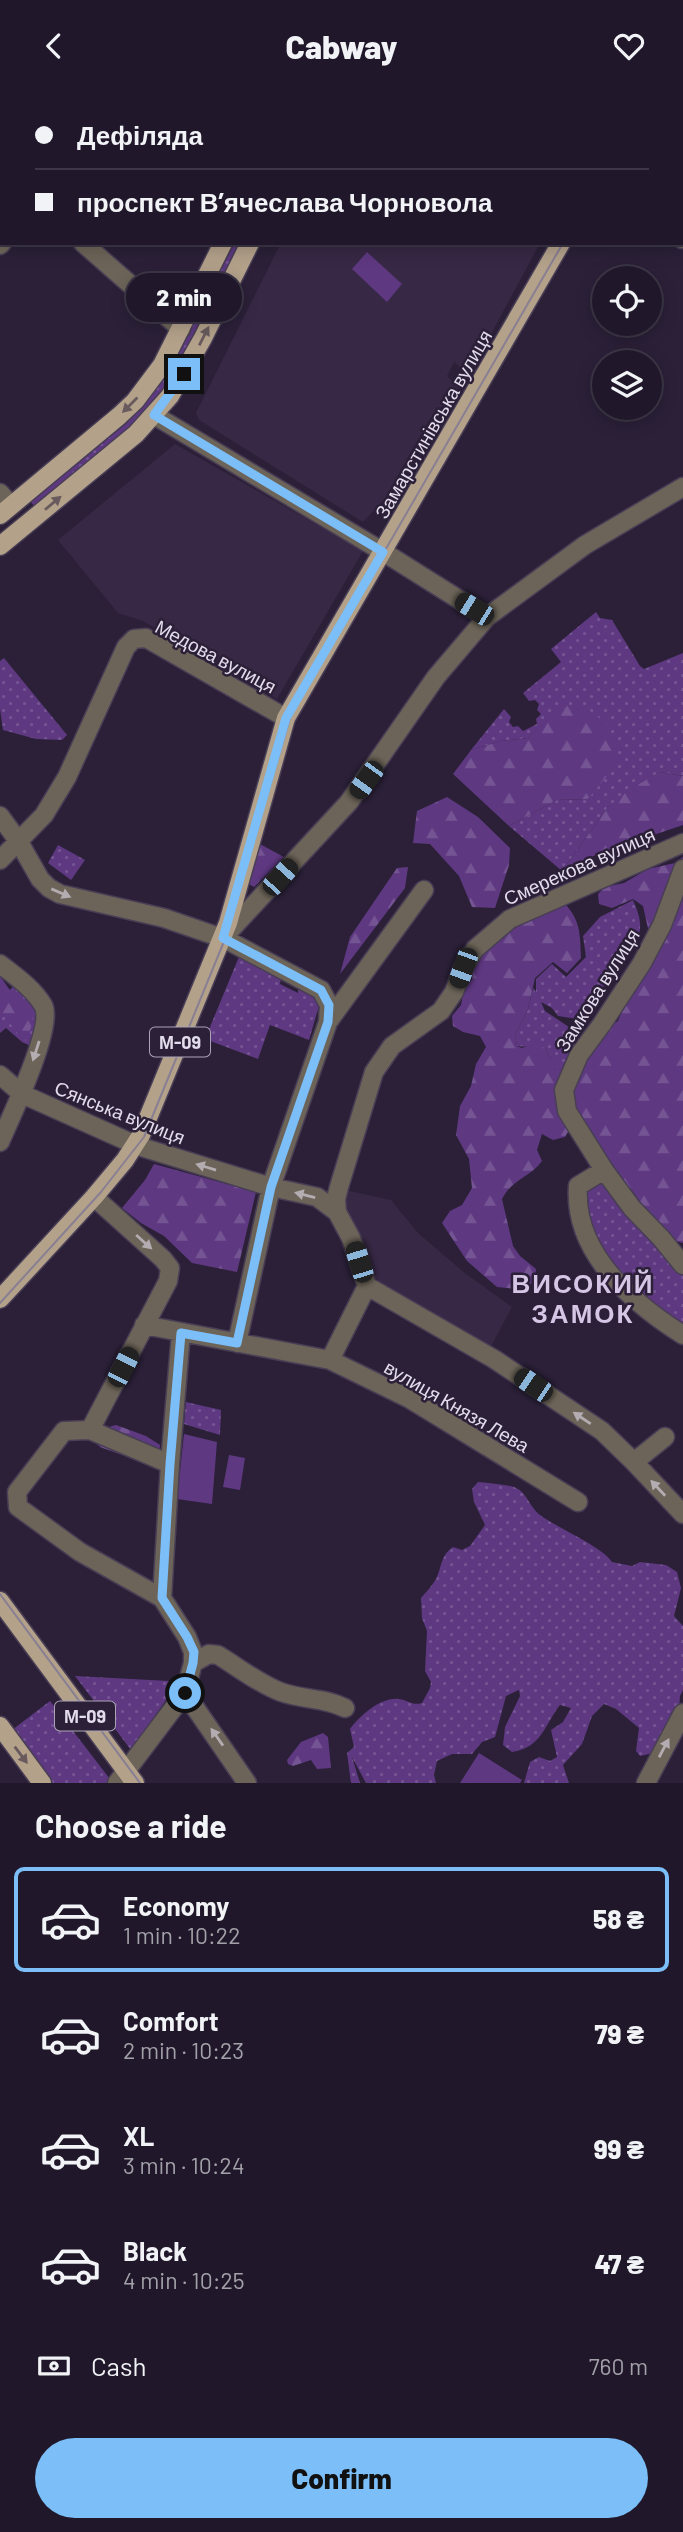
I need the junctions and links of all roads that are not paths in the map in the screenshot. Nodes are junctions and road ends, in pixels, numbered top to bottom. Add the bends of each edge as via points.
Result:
1 (85, 245) edge
2 (222, 245) edge
3 (249, 245) edge
4 (560, 245) edge
5 (181, 329) junction
6 (154, 415) junction
7 (683, 487) edge
8 (4, 505) edge
9 (0, 546) edge
10 (383, 552) junction
11 (487, 617) junction
12 (286, 718) junction
13 (0, 816) edge
14 (19, 842) junction
15 (683, 843) edge
16 (0, 860) edge
17 (683, 869) edge
18 (237, 889) junction
19 (424, 890) dead end
20 (261, 898) junction
21 (223, 938) junction
22 (0, 964) edge
23 (328, 1022) junction
24 (0, 1075) edge
25 (22, 1094) junction
26 (0, 1142) edge
27 (135, 1145) junction
28 (604, 1170) junction
29 (271, 1187) junction
30 (94, 1197) junction
31 (337, 1212) junction
32 (683, 1265) edge
33 (367, 1286) junction
34 (0, 1299) edge
35 (144, 1325) junction
36 (181, 1333) junction
37 (683, 1335) edge
38 (237, 1343) junction
39 (330, 1360) junction
40 (90, 1430) junction
41 (665, 1437) dead end
42 (634, 1461) junction
43 (170, 1464) junction
44 (578, 1502) dead end
45 (683, 1514) edge
46 (162, 1598) junction
47 (0, 1601) edge
48 (193, 1663) junction
49 (185, 1693) junction
50 (345, 1708) dead end
51 (683, 1713) edge
52 (0, 1726) edge
53 (126, 1779) edge
54 (42, 1783) edge
55 (247, 1783) edge
56 (646, 1783) edge

1 - 5 street
2 - 5 main road
6 -> 3 main road via 184,374
4 - 10 main road, Замарстинівська вулиця / М-09
5 -> 8 main road via 135,401
9 -> 6 main road
6 - 10 street
7 - 11 street via 585,545
10 - 11 street
10 - 12 main road, Замарстинівська вулиця / М-09
11 - 20 street via 436,677 349,802
12 - 14 street, Медова вулиця via 146,638 134,639 126,647 67,777 44,815
12 - 18 main road, Замарстинівська вулиця / М-09
13 - 14 street
14 - 16 street
14 -> 21 street via 40,879 60,894 164,918
15 - 31 street, Смерекова вулиця via 510,919 474,949 441,1011 393,1046 374,1072 339,1187
17 - 28 street, Замкова вулиця via 642,963 579,1055 564,1090 568,1111
18 - 20 street via 252,900
18 - 21 main road, Замарстинівська вулиця / М-09
19 - 23 street
20 - 21 street
21 - 23 street via 321,990 329,1005
21 - 27 main road, М-09
22 -> 25 street via 45,1007 46,1021
23 - 29 street
24 - 25 street, Сянська вулиця
25 - 26 street
25 - 27 street, Сянська вулиця
29 -> 27 street, Сянська вулиця
27 - 30 main road, М-09
28 - 32 street, Замкова вулиця
28 - 37 street via 578,1186 576,1202 583,1232 595,1257 649,1314
31 -> 29 street, Сянська вулиця via 317,1198
29 - 38 street
30 - 34 main road, М-09
30 -> 35 street via 170,1268 168,1282
31 - 33 street
33 - 39 street
42 -> 33 street via 602,1431 494,1359
35 - 36 street, вулиця Князя Лева
35 - 40 street
36 - 38 street, вулиця Князя Лева
36 - 43 street
38 - 39 street, вулиця Князя Лева
39 - 44 street, вулиця Князя Лева via 410,1399
40 - 43 street
40 - 46 street via 64,1431 18,1492 18,1507 80,1552
41 - 42 street
45 -> 42 street
43 - 46 street
46 - 48 street via 187,1637
47 - 53 main road, М-09
48 - 49 street
48 - 50 street via 208,1654 218,1655 271,1689 328,1700
49 - 53 street
55 -> 49 street
56 -> 51 street
52 -> 54 main road

